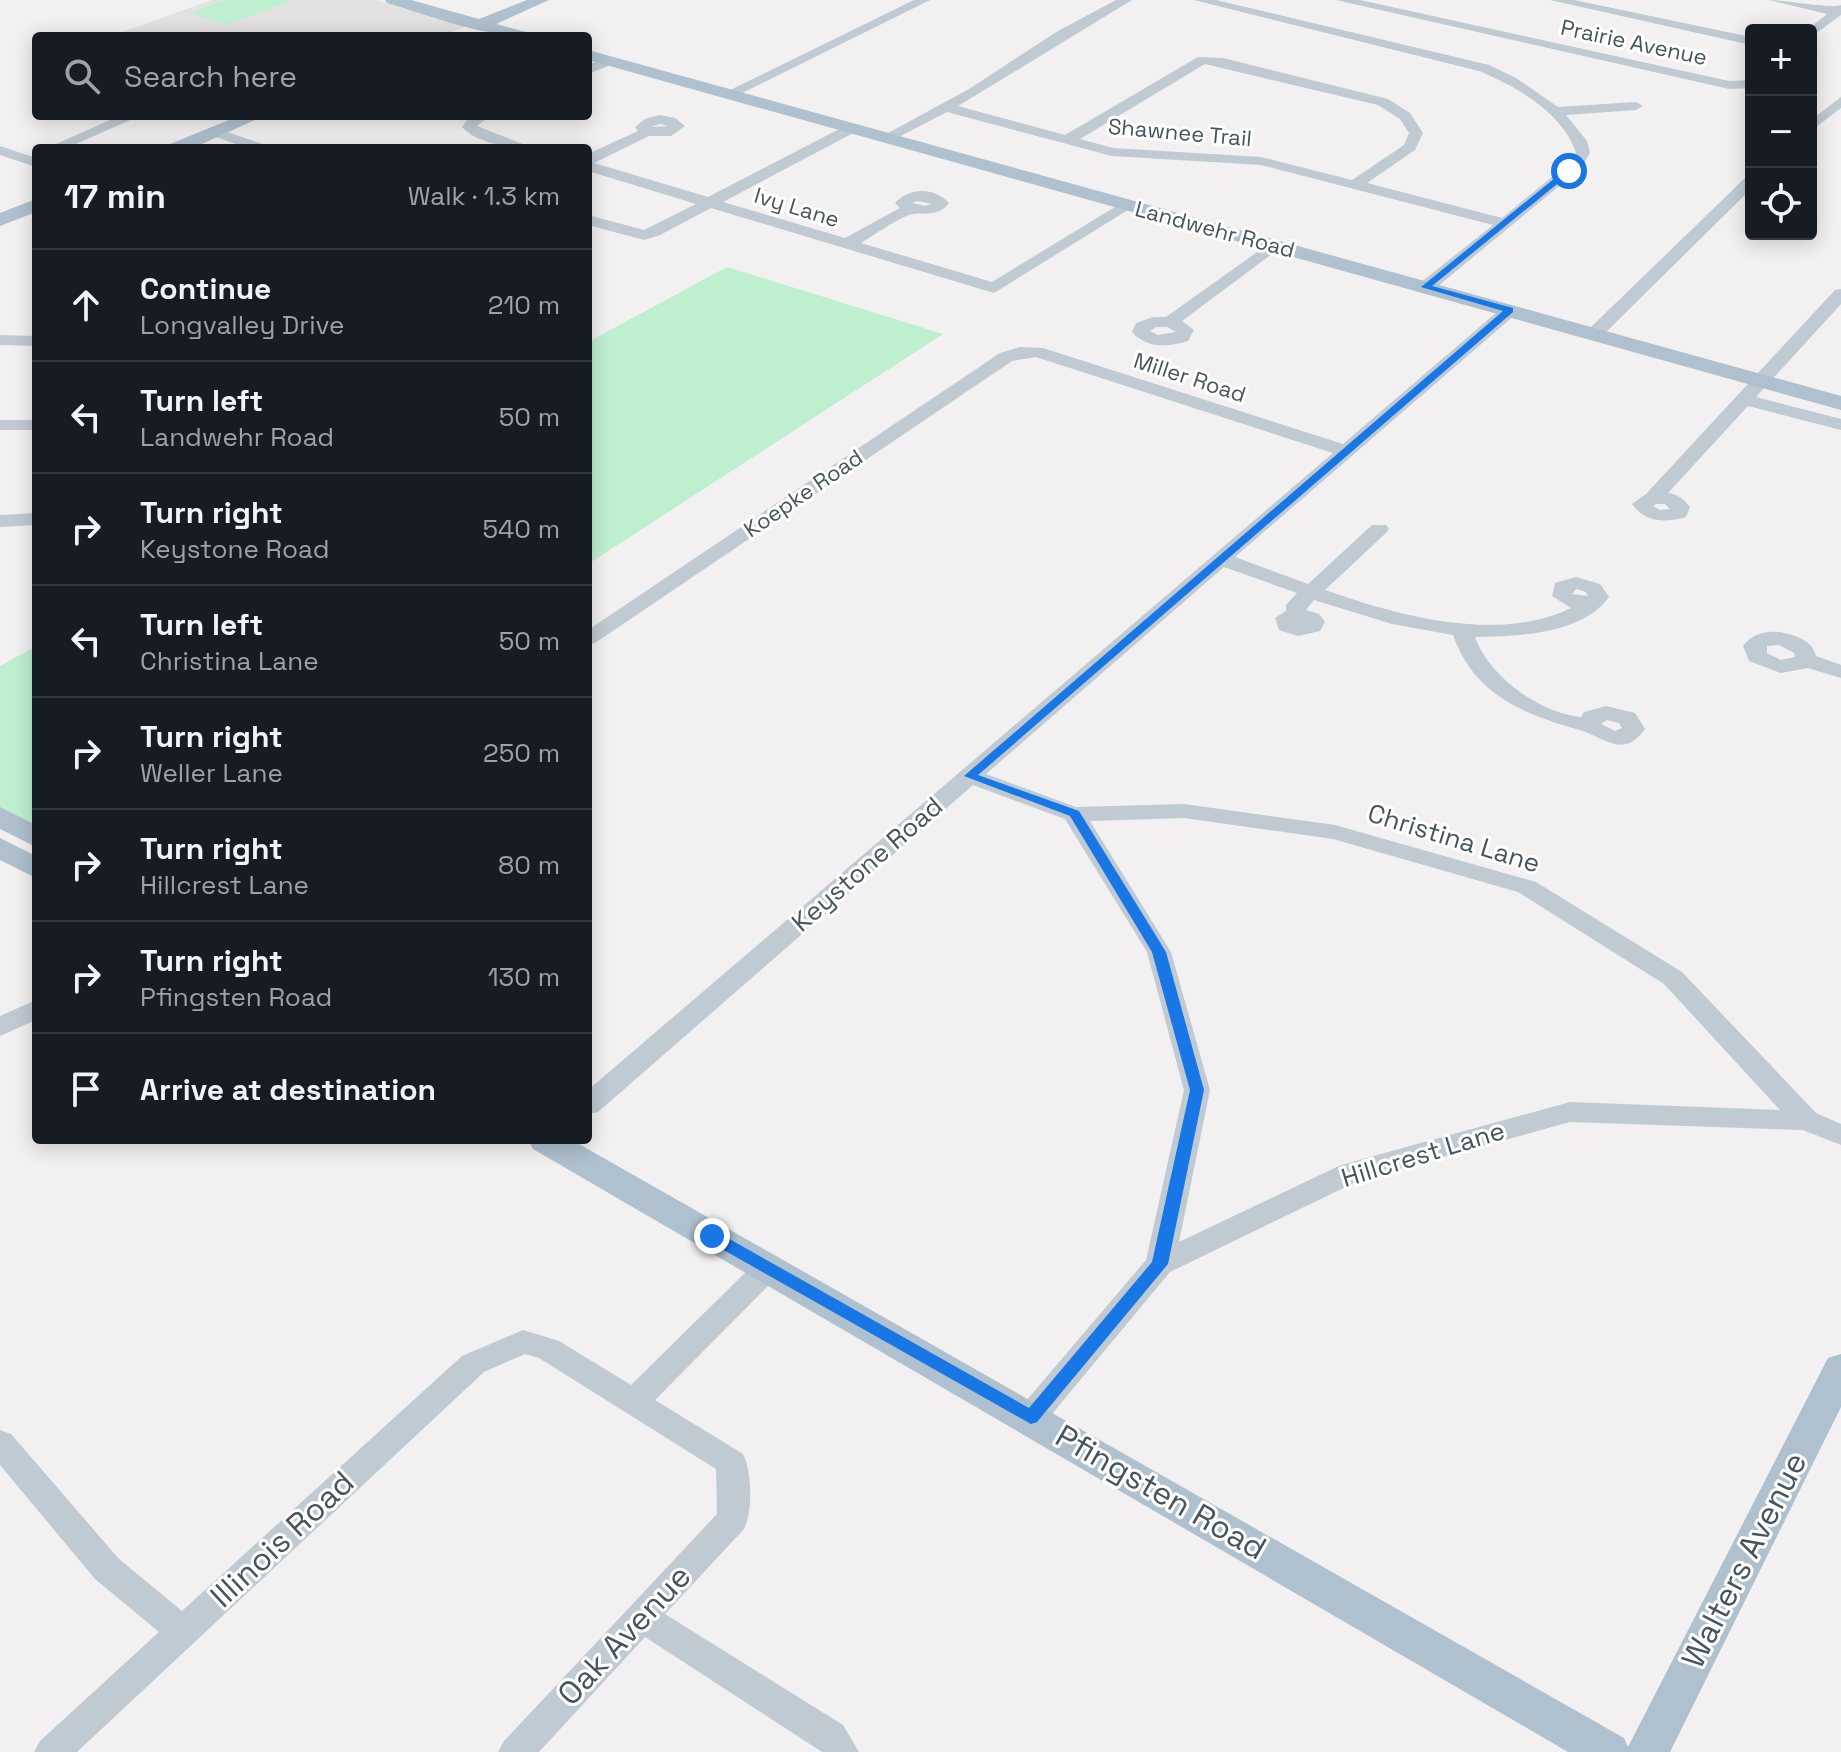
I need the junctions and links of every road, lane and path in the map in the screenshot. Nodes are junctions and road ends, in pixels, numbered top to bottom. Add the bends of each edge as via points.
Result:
1 (393, 0) edge
2 (541, 0) edge
3 (924, 0) edge
4 (1126, 0) edge
5 (1200, 0) edge
6 (1342, 0) edge
7 (1556, 0) edge
8 (1775, 0) edge
9 (1375, 3) edge
10 (1839, 10) edge
11 (1357, 14) dead end
12 (1343, 22) dead end
13 (480, 25) junction
14 (1817, 28) edge
15 (1330, 30) junction
16 (462, 32) edge
17 (505, 32) edge
18 (1745, 40) edge
19 (592, 56) edge
20 (608, 61) junction
21 (592, 68) edge
22 (1745, 84) edge
23 (729, 94) junction
24 (1636, 106) dead end
25 (946, 107) junction
26 (1817, 107) edge
27 (1837, 108) edge
28 (1552, 112) junction
29 (122, 120) edge
30 (245, 120) edge
31 (473, 120) edge
32 (1817, 123) edge
33 (852, 128) junction
34 (215, 132) junction
35 (647, 132) dead end
36 (886, 138) junction
37 (1067, 140) junction
38 (64, 144) edge
39 (186, 144) edge
40 (250, 144) edge
41 (512, 144) edge
42 (0, 150) edge
43 (592, 158) edge
44 (32, 159) edge
45 (592, 167) edge
46 (1356, 184) junction
47 (1745, 186) edge
48 (709, 203) junction
49 (1128, 205) junction
50 (32, 207) edge
51 (910, 209) dead end
52 (0, 220) edge
53 (592, 221) edge
54 (1504, 223) junction
55 (845, 245) junction
56 (1274, 245) junction
57 (1426, 287) junction
58 (1841, 294) edge
59 (1510, 310) junction
60 (1170, 322) dead end
61 (1594, 334) junction
62 (0, 340) edge
63 (32, 341) edge
64 (1020, 352) joint
65 (1761, 381) junction
66 (1743, 399) junction
67 (1841, 403) edge
68 (0, 425) edge
69 (32, 425) edge
70 (1841, 425) edge
71 (1345, 451) junction
72 (1653, 498) dead end
73 (32, 519) edge
74 (0, 521) edge
75 (1379, 529) dead end
76 (1221, 559) junction
77 (1312, 590) junction
78 (1588, 604) dead end
79 (1296, 614) dead end
80 (1462, 631) junction
81 (592, 636) edge
82 (1806, 660) dead end
83 (1841, 672) edge
84 (1589, 726) dead end
85 (970, 776) junction
86 (1074, 814) junction
87 (0, 816) edge
88 (32, 836) edge
89 (0, 847) edge
90 (32, 867) edge
91 (32, 1011) edge
92 (0, 1027) edge
93 (592, 1102) edge
94 (1806, 1120) junction
95 (1841, 1135) edge
96 (553, 1144) edge
97 (1160, 1264) junction
98 (768, 1268) junction
99 (1839, 1378) edge
100 (633, 1402) junction
101 (1031, 1417) junction
102 (2, 1450) edge
103 (641, 1617) junction
104 (182, 1631) junction
105 (52, 1752) edge
106 (516, 1752) edge
107 (841, 1752) edge
108 (1608, 1752) edge
109 (1647, 1752) edge

1 - 13 main road
2 - 13 main road
3 - 23 street
4 - 25 street
5 - 15 street
6 - 9 street, Prairie Avenue
7 - 18 street
8 - 10 street
9 - 11 street
9 - 22 street, Prairie Avenue via 1729,85
10 - 14 street
12 - 15 street
13 - 16 main road
13 - 17 main road
15 - 28 street via 1506,76
19 - 20 main road, Landwehr Road
20 - 21 street
20 - 23 main road, Landwehr Road
23 - 33 main road, Landwehr Road
24 - 28 street
25 - 36 street
25 - 37 street, Shawnee Trail
26 - 27 street
27 - 32 street
28 - 54 street via 1577,135 1583,153 1576,165
29 - 38 street
30 - 34 main road
31 - 41 street via 469,127
33 - 36 main road, Landwehr Road
33 - 48 street
34 - 39 main road
34 - 40 street
35 - 43 street
36 - 49 main road, Landwehr Road
37 - 46 street, Shawnee Trail via 1112,152 1261,161
37 - 46 street via 1203,60 1353,93 1405,116 1416,133 1410,147
42 - 44 street
45 - 48 street, Ivy Lane
46 - 54 street, Shawnee Trail
47 - 61 street
48 - 53 street via 644,235
48 - 55 street, Ivy Lane
49 - 55 street, Ivy Lane via 994,288
49 - 56 main road, Landwehr Road
50 - 52 main road
51 - 55 street
54 - 57 street
56 - 57 main road, Landwehr Road
56 - 60 street
57 - 59 main road, Landwehr Road
58 - 65 street
59 - 61 main road, Landwehr Road
59 - 71 street, Keystone Road
61 - 65 main road, Landwehr Road
62 - 63 street
64 - 71 street, Miller Road via 1037,352
64 - 81 street, Koepke Road
65 - 66 street
65 - 67 main road, Landwehr Road
66 - 70 street
66 - 72 street
68 - 69 street
71 - 76 street, Keystone Road
73 - 74 street
75 - 77 street
76 - 77 street
76 - 85 street, Keystone Road
77 - 79 street via 1296,605
77 - 80 street via 1370,611
78 - 80 street via 1536,626
80 - 84 street via 1482,668 1507,691 1540,712
82 - 83 street
85 - 86 street, Christina Lane
85 - 93 street, Keystone Road
86 - 94 street, Christina Lane via 1184,811 1335,832 1527,887 1673,978
86 - 97 street via 1159,952 1197,1090
87 - 88 main road
89 - 90 main road
91 - 92 street
94 - 95 street, Christina Lane
94 - 97 street, Hillcrest Lane via 1570,1112 1351,1172
96 - 98 main road, Pfingsten Road
97 - 101 street, Hillcrest Lane
98 - 100 street
98 - 101 main road, Pfingsten Road
99 - 109 main road, Walters Avenue
100 - 103 street, Oak Avenue via 732,1463 733,1519
100 - 104 street, Illinois Road via 548,1349 523,1342 473,1364
101 - 108 main road, Pfingsten Road
102 - 104 street via 107,1569
103 - 106 street, Oak Avenue
103 - 107 street via 831,1736
104 - 105 street, Illinois Road

